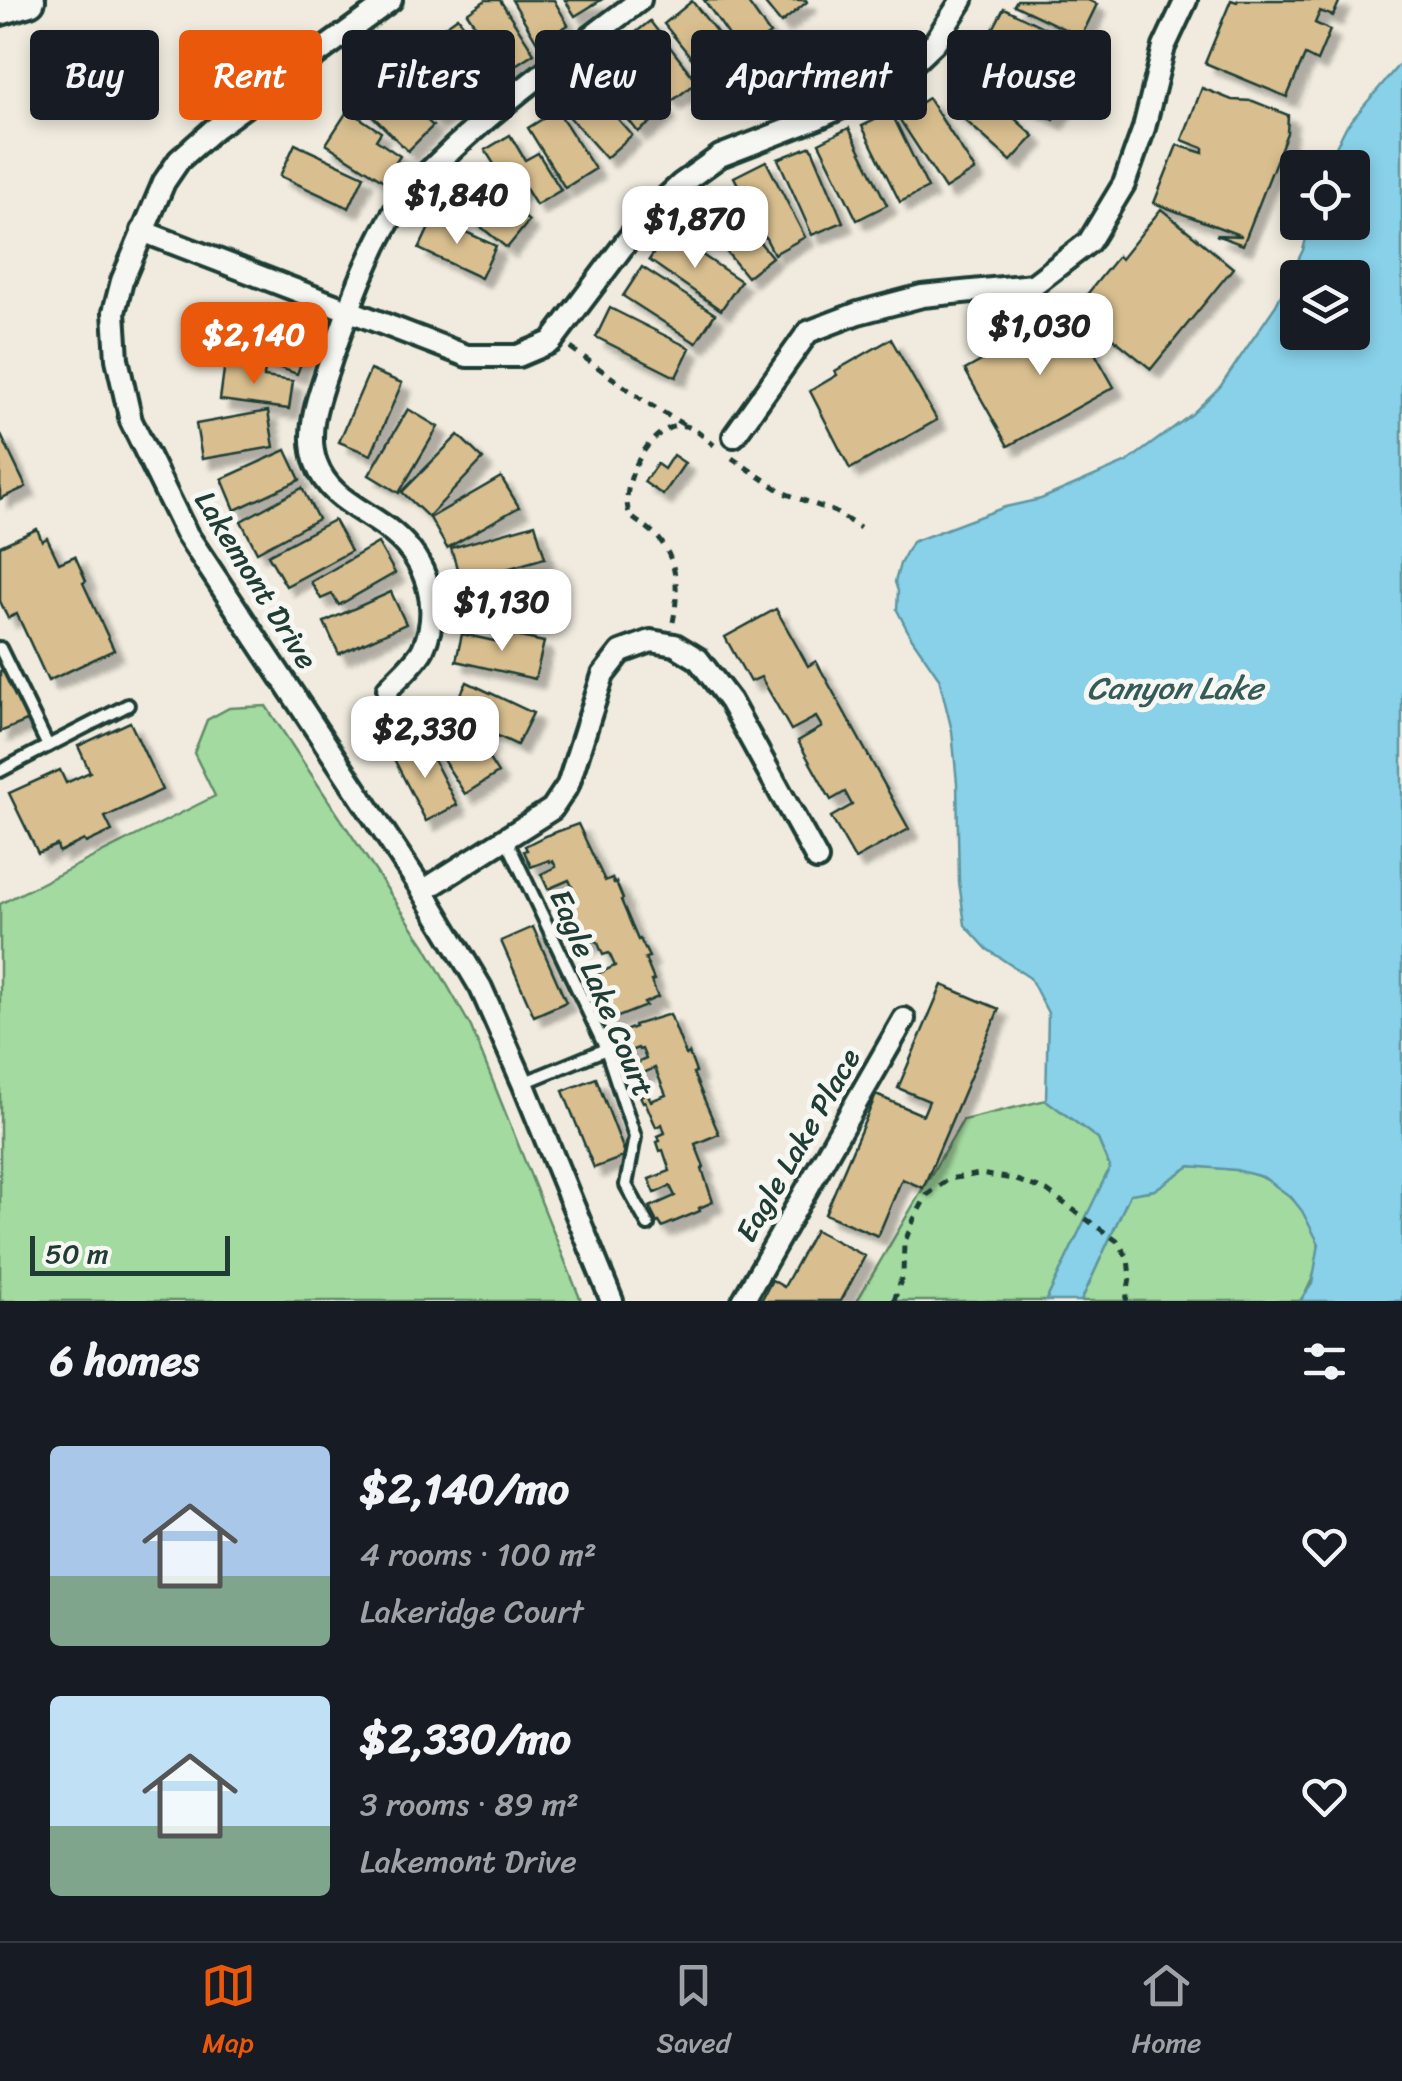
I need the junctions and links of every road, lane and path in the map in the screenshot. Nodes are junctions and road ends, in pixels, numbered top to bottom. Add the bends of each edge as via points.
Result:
1 (28, 0) edge
2 (391, 0) edge
3 (640, 0) edge
4 (962, 0) edge
5 (1186, 0) edge
6 (0, 9) edge
7 (142, 231) junction
8 (348, 309) junction
9 (556, 336) junction
10 (689, 427) junction
11 (734, 436) dead end
12 (860, 528) dead end
13 (668, 644) junction
14 (0, 648) edge
15 (388, 689) dead end
16 (128, 705) dead end
17 (48, 746) junction
18 (0, 771) edge
19 (506, 839) junction
20 (818, 859) dead end
21 (423, 891) junction
22 (904, 1019) dead end
23 (606, 1049) junction
24 (523, 1083) junction
25 (648, 1225) dead end
26 (612, 1301) edge
27 (743, 1301) edge
28 (894, 1301) edge
29 (1126, 1301) edge

1 - 6 main road
2 - 7 street, Lakemont Drive via 179,160
3 - 8 street via 474,127 404,197
4 - 9 street via 935,42 890,85 720,156 680,184 645,217
5 - 11 street via 1164,47 1124,184 1088,242 1033,285 922,296 808,332
7 - 8 street
7 - 21 street, Lakemont Drive via 114,312 131,421 186,533
8 - 9 street via 467,356 518,356
8 - 15 street via 312,430 316,462 352,507 412,553 425,574 432,611 422,650
9 - 10 path
10 - 12 path via 784,493
10 - 13 path via 668,428 649,442 633,472 627,506 667,548 674,568 676,609
13 - 19 street via 651,641 621,652 603,675 568,785 552,809
13 - 20 street via 698,659 730,701
14 - 17 lane
16 - 17 lane
17 - 18 lane
19 - 21 street
19 - 23 lane, Eagle Lake Court
21 - 24 street, Lakemont Drive via 481,988
22 - 27 street, Eagle Lake Place
23 - 24 lane
23 - 25 lane, Eagle Lake Court via 635,1137 626,1185
24 - 26 street, Lakemont Drive
28 - 29 path via 904,1274 904,1244 928,1195 949,1179 978,1174 1046,1191 1117,1241 1128,1258

